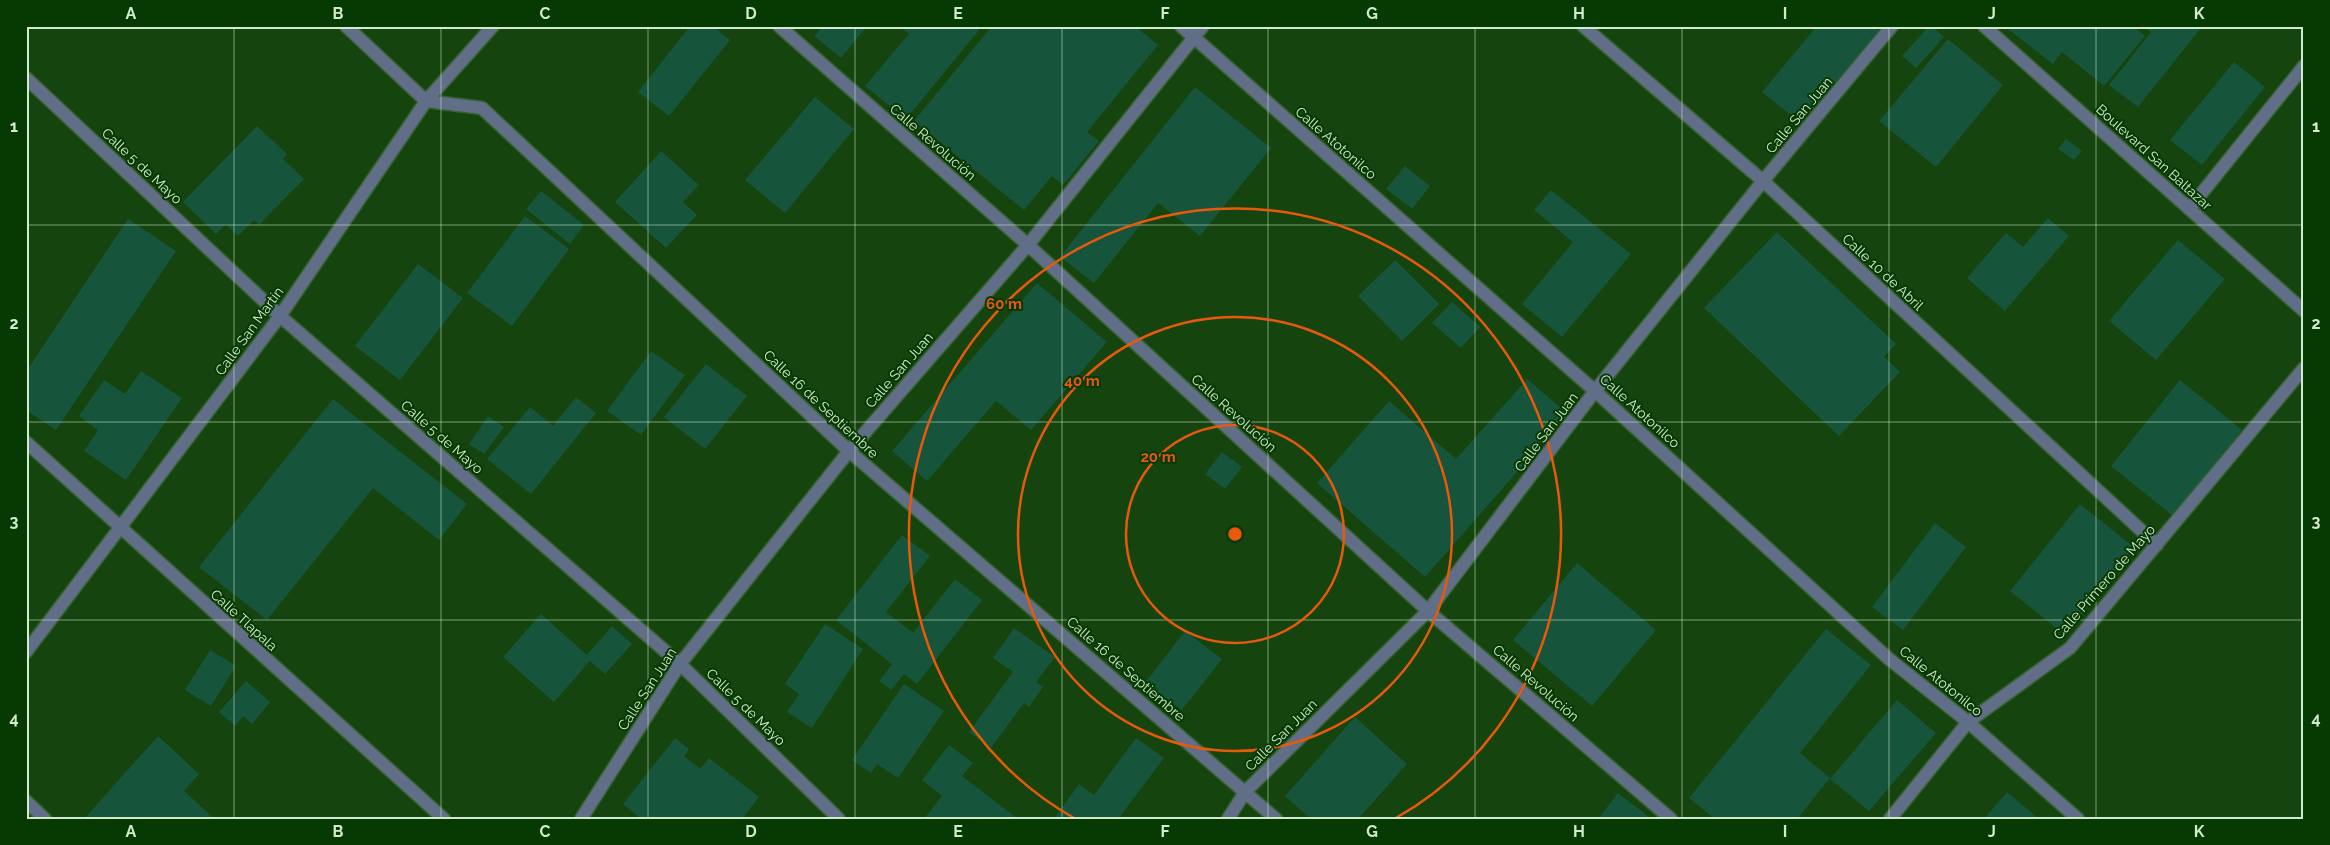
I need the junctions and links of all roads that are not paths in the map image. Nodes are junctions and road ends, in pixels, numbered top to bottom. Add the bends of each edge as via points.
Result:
1 (346, 26) edge
2 (492, 26) edge
3 (779, 26) edge
4 (1181, 26) edge
5 (1203, 26) edge
6 (1584, 26) edge
7 (1892, 26) edge
8 (1984, 26) edge
9 (1194, 37) junction
10 (2304, 66) edge
11 (26, 78) edge
12 (426, 101) junction
13 (1763, 181) junction
14 (2189, 209) junction
15 (1028, 245) junction
16 (2304, 311) edge
17 (280, 316) junction
18 (2304, 368) edge
19 (1595, 391) junction
20 (26, 442) edge
21 (849, 451) junction
22 (120, 528) junction
23 (2157, 545) junction
24 (1428, 611) junction
25 (26, 652) edge
26 (680, 664) junction
27 (1968, 722) junction
28 (1245, 792) junction
29 (26, 801) edge
30 (45, 819) edge
31 (444, 819) edge
32 (581, 819) edge
33 (839, 819) edge
34 (1228, 819) edge
35 (1276, 819) edge
36 (1671, 819) edge
37 (1890, 819) edge
38 (2078, 819) edge

1 - 12 street
2 - 12 street, Calle San Martín
3 - 15 street, Calle Revolución
4 - 9 street, Calle Atotonilco
5 - 9 street, Calle San Juan
6 - 13 street, Calle 10 de Abril
7 - 13 street, Calle San Juan
8 - 14 street, Boulevard San Baltazar
9 - 15 street, Calle San Juan
9 - 19 street, Calle Atotonilco
10 - 14 street
11 - 17 street, Calle 5 de Mayo
12 - 17 street, Calle San Martín
12 - 21 street, Calle 16 de Septiembre via 482,108
13 - 19 street, Calle San Juan
13 - 23 street, Calle 10 de Abril
14 - 16 street, Boulevard San Baltazar
15 - 21 street, Calle San Juan
15 - 24 street, Calle Revolución
17 - 22 street, Calle San Martín
17 - 26 street, Calle 5 de Mayo
18 - 23 street, Calle Primero de Mayo
19 - 24 street, Calle San Juan
19 - 27 street, Calle Atotonilco via 1889,659
20 - 22 street, Calle Tlapala
21 - 26 street, Calle San Juan
21 - 28 street, Calle 16 de Septiembre
22 - 25 street, Calle San Martín
22 - 31 street, Calle Tlapala
23 - 27 street, Calle Primero de Mayo via 2070,648
24 - 28 street, Calle San Juan
24 - 36 street, Calle Revolución
26 - 32 street, Calle San Juan
26 - 33 street, Calle 5 de Mayo
27 - 37 street, Calle Primero de Mayo
27 - 38 street, Calle Atotonilco
28 - 34 street, Calle San Juan
28 - 35 street, Calle 16 de Septiembre
29 - 30 street

